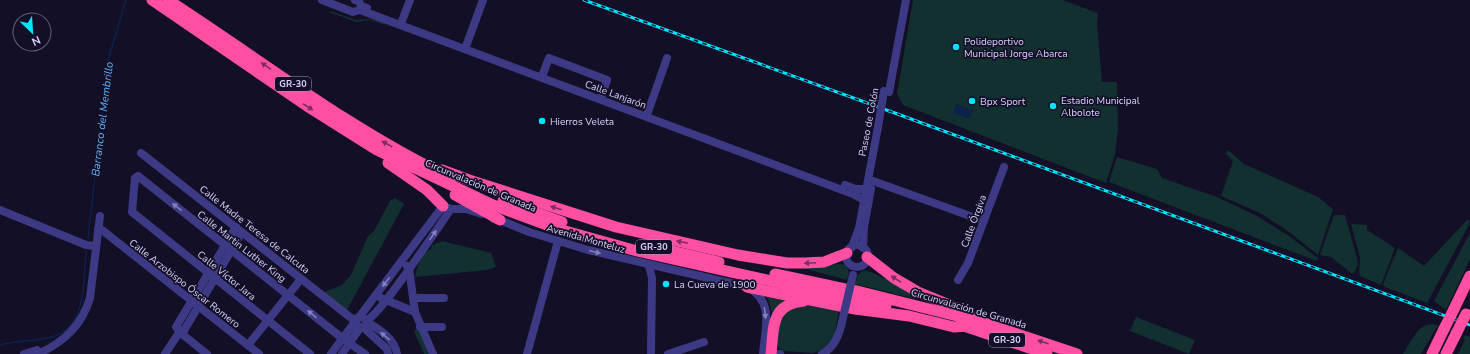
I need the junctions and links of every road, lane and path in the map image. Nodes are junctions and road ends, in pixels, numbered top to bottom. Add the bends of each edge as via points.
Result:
1 (144, 0) edge
2 (152, 0) edge
3 (168, 0) edge
4 (322, 0) edge
5 (410, 0) edge
6 (483, 0) edge
7 (901, 0) edge
8 (906, 0) edge
9 (358, 5) edge
10 (402, 21) junction
11 (195, 29) junction
12 (465, 47) junction
13 (668, 58) dead end
14 (543, 74) junction
15 (887, 91) junction
16 (602, 95) junction
17 (648, 112) junction
18 (880, 127) junction
19 (377, 150) junction
20 (141, 153) dead end
21 (421, 163) junction
22 (403, 164) junction
23 (1004, 167) dead end
24 (873, 181) junction
25 (866, 189) junction
26 (864, 200) junction
27 (447, 207) junction
28 (0, 210) edge
29 (132, 212) joint
30 (100, 216) dead end
31 (500, 220) junction
32 (984, 220) junction
33 (98, 229) junction
34 (239, 229) junction
35 (558, 241) junction
36 (224, 245) junction
37 (96, 246) junction
38 (412, 248) junction
39 (231, 250) junction
40 (849, 250) junction
41 (865, 252) junction
42 (420, 254) junction
43 (401, 262) junction
44 (649, 266) junction
45 (409, 268) junction
46 (854, 271) junction
47 (208, 272) junction
48 (1470, 276) edge
49 (215, 278) junction
50 (303, 280) junction
51 (958, 280) dead end
52 (747, 288) junction
53 (848, 294) junction
54 (376, 295) junction
55 (290, 297) junction
56 (413, 298) junction
57 (444, 298) dead end
58 (385, 301) junction
59 (808, 301) junction
60 (193, 307) junction
61 (415, 312) junction
62 (1469, 313) edge
63 (270, 322) junction
64 (361, 323) junction
65 (966, 326) junction
66 (420, 327) junction
67 (442, 327) dead end
68 (1008, 330) junction
69 (181, 332) junction
70 (1459, 334) junction
71 (342, 338) junction
72 (704, 342) dead end
73 (350, 344) junction
74 (253, 349) edge
75 (768, 350) edge
76 (37, 353) edge
77 (24, 354) edge
78 (165, 354) edge
79 (207, 354) edge
80 (310, 354) edge
81 (331, 354) edge
82 (342, 354) edge
83 (365, 354) edge
84 (388, 354) edge
85 (397, 354) edge
86 (433, 354) edge
87 (527, 354) edge
88 (651, 354) edge
89 (668, 354) edge
90 (779, 354) edge
91 (822, 354) edge
92 (1047, 354) edge
93 (1077, 354) edge
94 (1432, 354) edge
95 (1446, 354) edge
96 (1452, 354) edge

1 - 11 highway via 182,24
2 - 11 highway, Circunvalación de Granada / GR-30
21 -> 3 highway, Circunvalación de Granada / GR-30 via 326,107
4 - 9 street, Calle Lanjarón via 353,12
5 - 10 street
6 - 12 street
7 - 15 street, Paseo de Colón
8 - 15 street, Paseo de Colón
9 - 10 street, Calle Lanjarón
9 - 12 street, Calle Lanjarón
10 - 12 street, Calle Lanjarón
11 -> 19 highway, Circunvalación de Granada / GR-30 via 307,106
12 - 14 street, Calle Lanjarón
12 - 26 street, Calle Lanjarón
13 - 17 street
14 - 16 street, Calle Lanjarón
14 - 16 street, Calle Lanjarón via 549,58 607,80
15 - 18 street, Paseo de Colón, bridge
16 - 17 street, Calle Lanjarón
17 - 25 street, Calle Lanjarón via 851,187
18 - 24 street, Paseo de Colón
18 - 25 street, Paseo de Colón
19 - 22 highway, Circunvalación de Granada / GR-30
19 - 27 highway via 388,162
20 - 34 street, Calle Madre Teresa de Calcuta
40 -> 21 highway via 828,261 805,263 787,263 738,255 616,227
21 - 53 highway, Circunvalación de Granada / GR-30 via 494,197 588,230
22 - 31 highway via 411,172
22 - 53 highway, Circunvalación de Granada / GR-30 via 494,205 558,229 680,261
23 - 32 street, Calle Órgiva
24 - 32 street
24 - 41 street, Paseo de Colón via 864,226
25 - 26 street, Paseo de Colón
26 - 40 street, Paseo de Colón via 859,228
27 - 31 street, Avenida Monteluz via 466,209
27 - 38 street
42 -> 27 street
28 - 37 street via 86,245
36 -> 29 street, Calle Martin Luther King via 138,176 135,178
29 - 47 street, Calle Víctor Jara
30 - 33 street
31 - 35 street, Avenida Monteluz
32 - 51 street, Calle Órgiva via 968,263
33 - 37 street
33 - 60 street, Calle Arzobispo Óscar Romero
34 - 36 street
34 - 39 street
34 - 50 street, Calle Madre Teresa de Calcuta
35 -> 44 street, Avenida Monteluz
35 - 87 street
36 - 39 street, Calle Martin Luther King
36 - 47 street
37 - 76 street via 90,298 82,318 60,342
38 - 42 street
38 - 43 street
39 - 49 street
39 - 55 street, Calle Martin Luther King
40 - 41 street via 858,246
40 - 46 street via 847,260
41 - 46 street via 864,264
68 -> 41 highway via 918,292 894,278
42 - 45 street
43 - 45 street
43 -> 54 street
44 - 52 street, Avenida Monteluz
44 - 88 street via 652,278
45 - 56 street
45 - 58 street
46 - 91 street, bridge via 841,327 833,345
47 - 49 street, Calle Víctor Jara
47 - 60 street
48 - 94 highway, bridge
49 - 60 street
49 - 63 street, Calle Víctor Jara
50 - 55 street
50 - 64 street, Calle Madre Teresa de Calcuta
52 - 59 highway
52 -> 75 street, Avenida Monteluz via 755,291 764,303
53 - 65 highway, Circunvalación de Granada / GR-30
53 - 68 highway, Circunvalación de Granada / GR-30 via 948,313
54 - 58 street
54 - 64 street
55 - 63 street
71 -> 55 street, Calle Martin Luther King
56 - 57 street
56 - 61 street
58 - 61 street
58 - 64 street via 371,318
59 - 65 highway via 909,316 954,327
59 - 75 highway via 787,305 777,314
60 - 69 street
60 - 74 street, Calle Arzobispo Óscar Romero
61 - 66 street
62 - 70 highway, bridge
63 - 74 street
63 - 80 street, Calle Víctor Jara
64 - 71 street
64 - 73 street
64 - 84 street via 387,349
85 -> 64 street via 393,342
65 - 92 highway, Circunvalación de Granada / GR-30
66 - 67 street
66 - 86 street
93 -> 68 highway, Circunvalación de Granada / GR-30
69 - 78 street
69 - 79 street
70 - 95 highway
70 - 96 highway
71 - 73 street, Calle Martin Luther King
71 - 81 street
72 - 89 street
73 - 82 street
73 - 83 street, Calle Martin Luther King
75 - 90 highway
76 - 77 street

